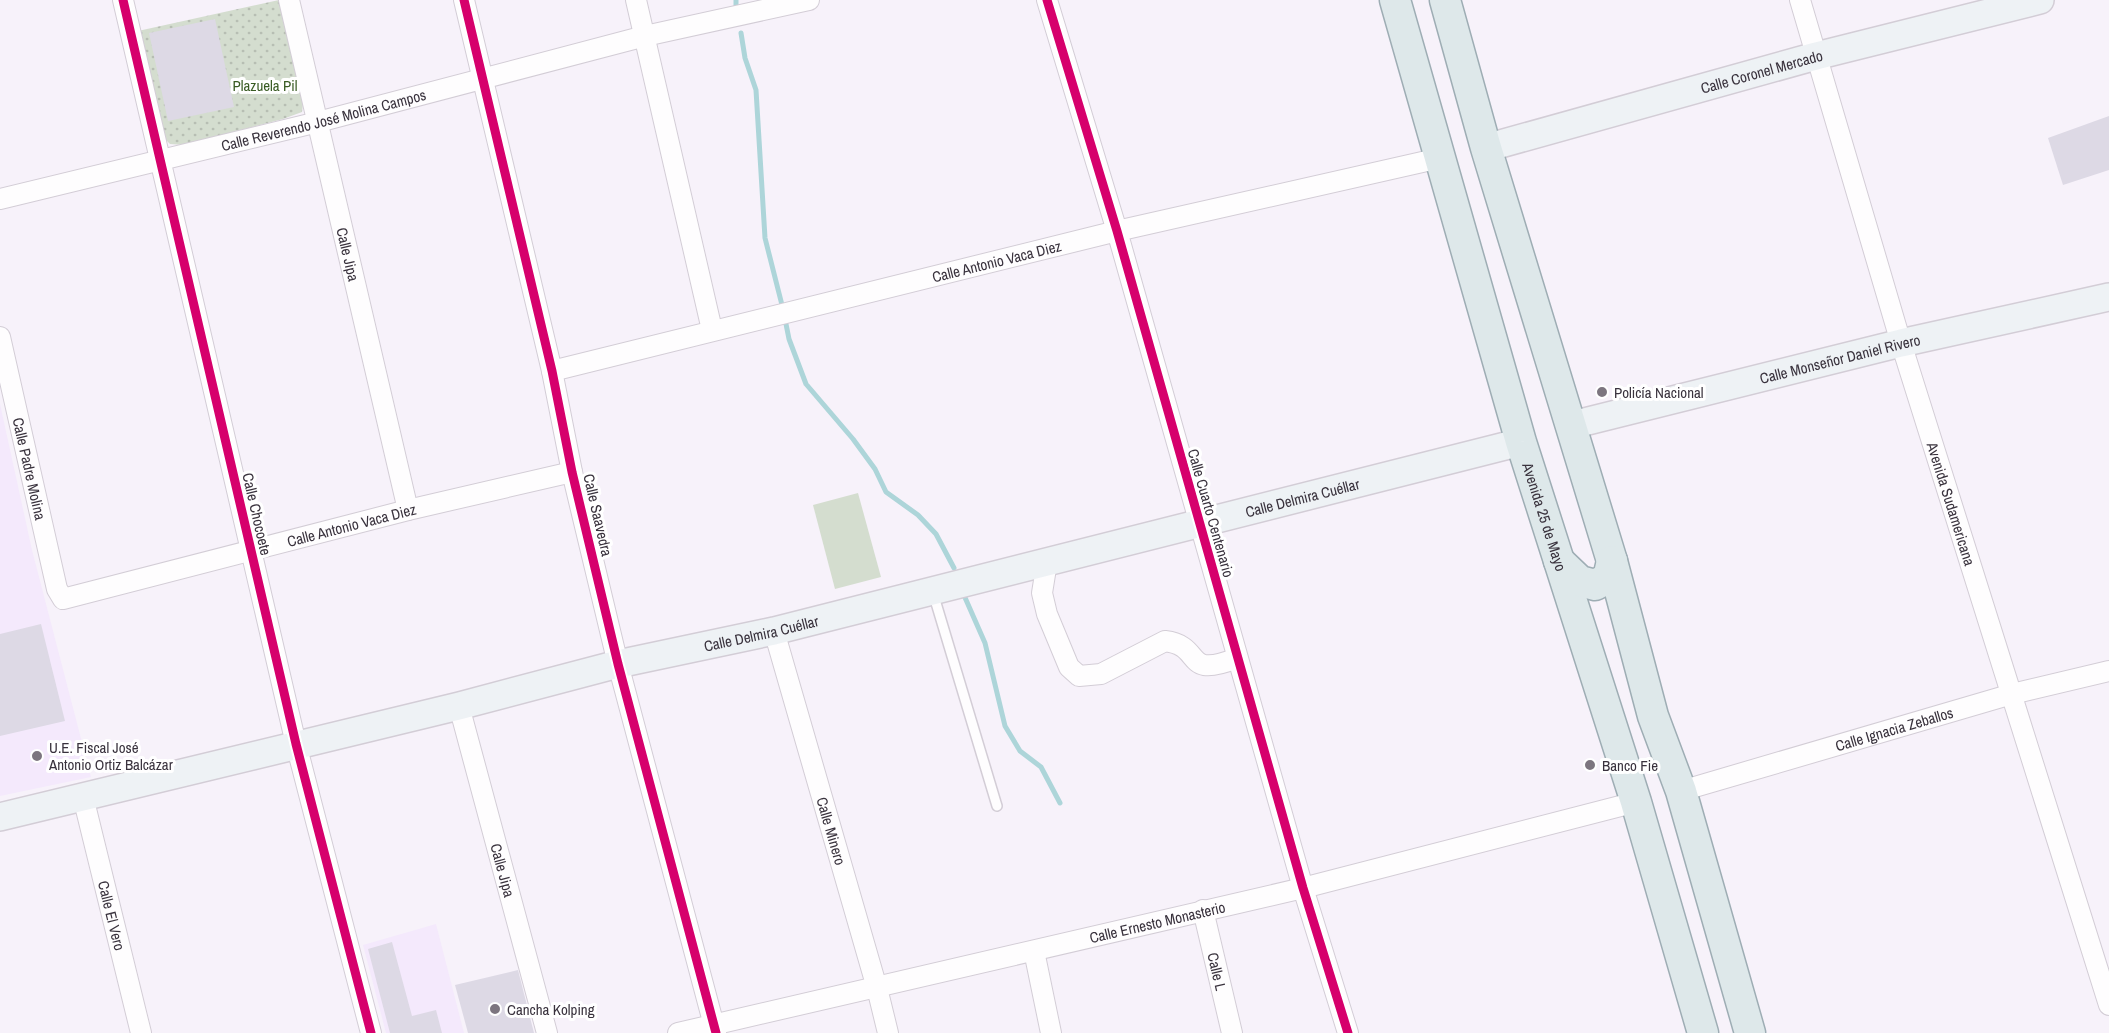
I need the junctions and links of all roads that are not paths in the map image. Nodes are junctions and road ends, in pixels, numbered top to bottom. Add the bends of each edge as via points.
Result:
1 (123, 0) edge
2 (289, 0) edge
3 (464, 0) edge
4 (636, 0) edge
5 (809, 0) edge
6 (1047, 0) edge
7 (1395, 0) edge
8 (1800, 0) edge
9 (2040, 0) edge
10 (1448, 13) edge
11 (1404, 29) junction
12 (645, 36) junction
13 (1816, 56) junction
14 (483, 79) junction
15 (318, 122) junction
16 (1486, 148) junction
17 (1440, 158) junction
18 (160, 160) junction
19 (0, 199) edge
20 (1117, 231) junction
21 (2109, 297) edge
22 (712, 330) junction
23 (0, 337) edge
24 (1901, 343) junction
25 (552, 370) junction
26 (1572, 425) junction
27 (1521, 441) junction
28 (572, 472) junction
29 (408, 510) junction
30 (1199, 524) junction
31 (250, 550) junction
32 (1559, 561) junction
33 (1612, 561) junction
34 (1047, 562) junction
35 (933, 591) junction
36 (63, 599) joint
37 (774, 632) junction
38 (1589, 654) junction
39 (1237, 658) junction
40 (618, 664) junction
41 (2109, 671) edge
42 (2012, 694) junction
43 (459, 706) junction
44 (1653, 716) junction
45 (296, 744) junction
46 (1681, 791) junction
47 (83, 797) junction
48 (1636, 802) junction
49 (997, 806) dead end
50 (0, 817) edge
51 (1303, 888) junction
52 (1203, 910) junction
53 (1034, 951) junction
54 (877, 988) junction
55 (2109, 1005) edge
56 (715, 1029) edge
57 (141, 1033) edge
58 (371, 1033) edge
59 (547, 1033) edge
60 (678, 1033) edge
61 (888, 1033) edge
62 (1051, 1033) edge
63 (1232, 1033) edge
64 (1348, 1033) edge
65 (1702, 1033) edge
66 (1750, 1033) edge

1 - 18 street, Calle Chocoete
2 - 15 street, Calle Jipa
3 - 14 street, Calle Saavedra
4 - 12 street
5 - 12 street, Calle Reverendo José Molina Campos
6 - 20 street, Calle Cuarto Centenario
7 - 11 main road, Avenida 25 de Mayo
8 - 13 street, Avenida Sudamericana
9 - 13 main road, Calle Coronel Mercado
10 - 11 main road via 1426,9 1413,16
10 - 16 main road
11 - 17 main road, Avenida 25 de Mayo
12 - 14 street, Calle Reverendo José Molina Campos
12 - 22 street
13 - 16 main road, Calle Coronel Mercado
13 - 24 street, Avenida Sudamericana
14 - 15 street, Calle Reverendo José Molina Campos
14 - 25 street, Calle Saavedra
15 - 18 street, Calle Reverendo José Molina Campos
15 - 29 street, Calle Jipa
16 - 26 main road
17 - 20 street, Calle Antonio Vaca Diez
17 - 27 main road, Avenida 25 de Mayo
18 - 19 street, Calle Reverendo José Molina Campos
18 - 31 street, Calle Chocoete
20 - 22 street, Calle Antonio Vaca Diez
20 - 30 street, Calle Cuarto Centenario
21 - 24 main road, Calle Monseñor Daniel Rivero
22 - 25 street, Calle Antonio Vaca Diez
23 - 36 street, Calle Padre Molina via 57,589
24 - 26 main road, Calle Monseñor Daniel Rivero
24 - 42 street, Avenida Sudamericana
25 - 28 street, Calle Saavedra
26 - 33 main road
27 - 30 main road, Calle Delmira Cuéllar
27 - 32 main road, Avenida 25 de Mayo
28 - 29 street, Calle Antonio Vaca Diez
28 - 40 street, Calle Saavedra
29 - 31 street, Calle Antonio Vaca Diez
30 - 34 main road, Calle Delmira Cuéllar
30 - 39 street, Calle Cuarto Centenario
31 - 36 street, Calle Antonio Vaca Diez
31 - 45 street, Calle Chocoete
32 - 33 main road via 1580,581 1595,585 1608,578
32 - 38 main road, Avenida 25 de Mayo
33 - 44 main road
34 - 35 main road, Calle Delmira Cuéllar
34 - 39 street via 1042,593 1047,614 1069,667 1079,676 1101,674 1165,641 1176,642 1205,667
35 - 37 main road, Calle Delmira Cuéllar
35 - 49 lane
37 - 40 main road, Calle Delmira Cuéllar
37 - 54 street, Calle Minero
38 - 44 main road via 1600,632 1616,639 1640,700
38 - 48 main road, Avenida 25 de Mayo
39 - 51 street, Calle Cuarto Centenario
40 - 43 main road, Calle Delmira Cuéllar
40 - 56 street, Calle Saavedra
41 - 42 street, Calle Ignacia Zeballos
42 - 46 street, Calle Ignacia Zeballos
42 - 55 street, Avenida Sudamericana
43 - 45 main road, Calle Delmira Cuéllar
43 - 59 street, Calle Jipa
44 - 46 main road
45 - 47 main road, Calle Delmira Cuéllar
45 - 58 street, Calle Chocoete
46 - 66 main road
47 - 50 main road, Calle Delmira Cuéllar
47 - 57 street, Calle El Vero
48 - 51 street, Calle Ernesto Monasterio
48 - 65 main road, Avenida 25 de Mayo
51 - 52 street, Calle Ernesto Monasterio
51 - 64 street, Calle Cuarto Centenario
52 - 53 street, Calle Ernesto Monasterio
52 - 63 street, Calle L
53 - 54 street, Calle Ernesto Monasterio
53 - 62 street
54 - 56 street, Calle Ernesto Monasterio
54 - 61 street, Calle Minero
56 - 60 street, Calle Ernesto Monasterio

